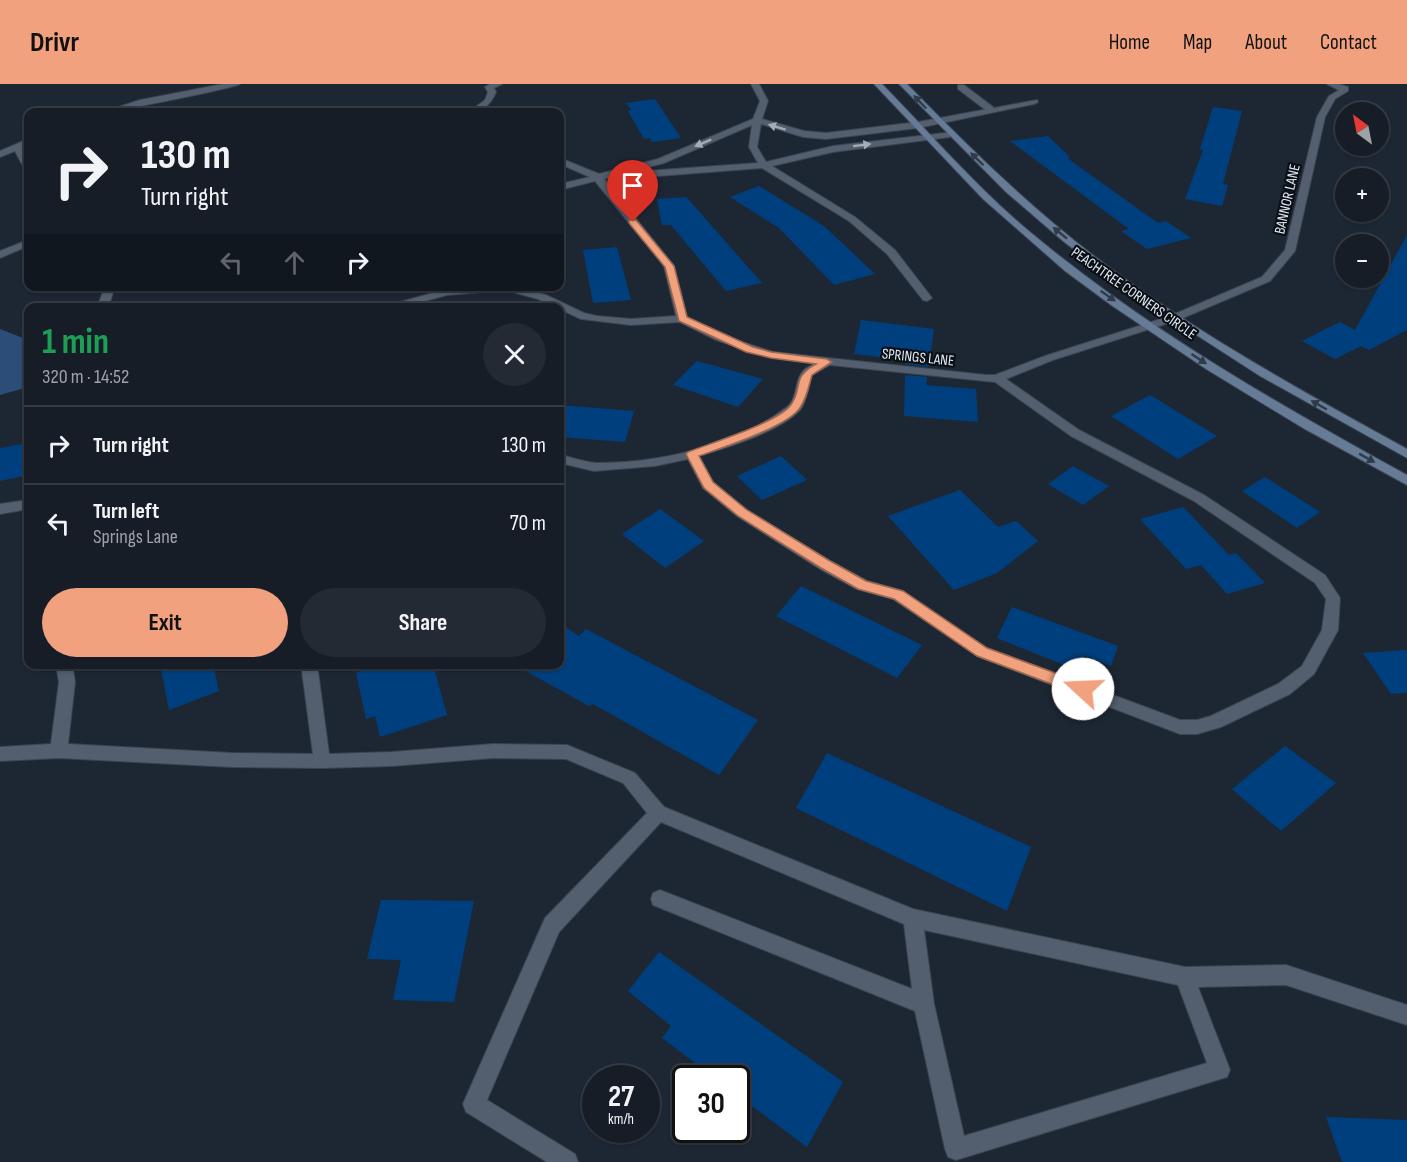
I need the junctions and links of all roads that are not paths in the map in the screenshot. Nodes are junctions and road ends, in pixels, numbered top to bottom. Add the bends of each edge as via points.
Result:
1 (236, 84) edge
2 (498, 84) edge
3 (755, 84) edge
4 (878, 84) edge
5 (903, 84) edge
6 (1331, 84) edge
7 (962, 87) dead end
8 (1034, 102) dead end
9 (120, 108) edge
10 (478, 108) edge
11 (990, 110) junction
12 (757, 120) junction
13 (938, 121) junction
14 (918, 125) junction
15 (950, 134) junction
16 (825, 136) junction
17 (927, 137) junction
18 (24, 144) edge
19 (17, 147) junction
20 (833, 149) junction
21 (0, 154) edge
22 (24, 160) edge
23 (564, 163) edge
24 (764, 165) junction
25 (596, 176) junction
26 (564, 186) edge
27 (24, 245) edge
28 (0, 255) edge
29 (459, 291) edge
30 (520, 291) edge
31 (927, 298) dead end
32 (404, 303) edge
33 (554, 303) edge
34 (564, 308) edge
35 (1174, 318) junction
36 (682, 319) junction
37 (1150, 326) junction
38 (827, 362) junction
39 (997, 378) junction
40 (692, 454) junction
41 (1407, 454) edge
42 (564, 460) edge
43 (1407, 481) edge
44 (24, 506) edge
45 (0, 509) edge
46 (65, 669) edge
47 (310, 669) edge
48 (59, 751) junction
49 (0, 754) edge
50 (322, 761) junction
51 (658, 813) junction
52 (660, 899) dead end
53 (913, 918) junction
54 (1185, 977) junction
55 (924, 1004) junction
56 (1407, 1015) edge
57 (567, 1162) edge

1 - 9 street
2 - 10 street via 489,87 492,92 488,101
3 - 12 street via 764,101
4 - 14 street, PEACHTREE CORNERS CIRCLE
13 -> 5 street, PEACHTREE CORNERS CIRCLE
6 - 35 street, BANNOR LANE via 1345,88 1332,98 1321,117 1290,251 1266,279
7 - 11 lane
8 - 11 street
11 - 13 street
16 -> 12 street
12 - 24 street via 753,147
12 -> 25 street via 661,161
13 - 14 street
13 - 15 street, PEACHTREE CORNERS CIRCLE
14 - 16 street
14 - 17 street, PEACHTREE CORNERS CIRCLE
15 - 17 street
35 -> 15 street, PEACHTREE CORNERS CIRCLE via 1016,197
16 - 20 street via 821,141
20 -> 17 street
17 -> 37 street, PEACHTREE CORNERS CIRCLE via 1027,235
18 - 19 street
19 - 21 street
19 - 22 street
20 - 24 street
23 - 25 street
24 - 25 street
24 - 31 street via 852,219 891,252
25 - 26 street
25 - 36 street via 669,266
27 - 28 street
29 - 32 street, SPRINGS LANE
30 - 33 street, SPRINGS LANE
34 - 36 street, SPRINGS LANE via 597,319
35 - 37 street, BANNOR LANE
41 -> 35 street, PEACHTREE CORNERS CIRCLE
36 - 38 street, SPRINGS LANE via 749,349
37 - 39 street, SPRINGS LANE
37 -> 43 street, PEACHTREE CORNERS CIRCLE
38 - 39 street, SPRINGS LANE
38 - 40 street via 807,373 796,406 789,412 759,429
39 - 40 street via 1075,433 1200,498 1320,579 1333,598 1330,630 1308,670 1284,689 1215,722 1180,727 982,652 898,595 862,585 825,565 742,513 708,485
40 - 42 street via 655,462 594,467
44 - 45 street
46 - 48 street via 68,682
47 - 50 street
48 - 49 street
48 - 50 street
50 - 51 street via 493,751 567,753 629,778
51 - 53 street
51 - 57 street via 552,925 474,1104
52 - 55 street
53 - 54 street
53 - 55 street
54 - 55 street via 1220,1070 956,1149
54 - 56 street via 1286,975

